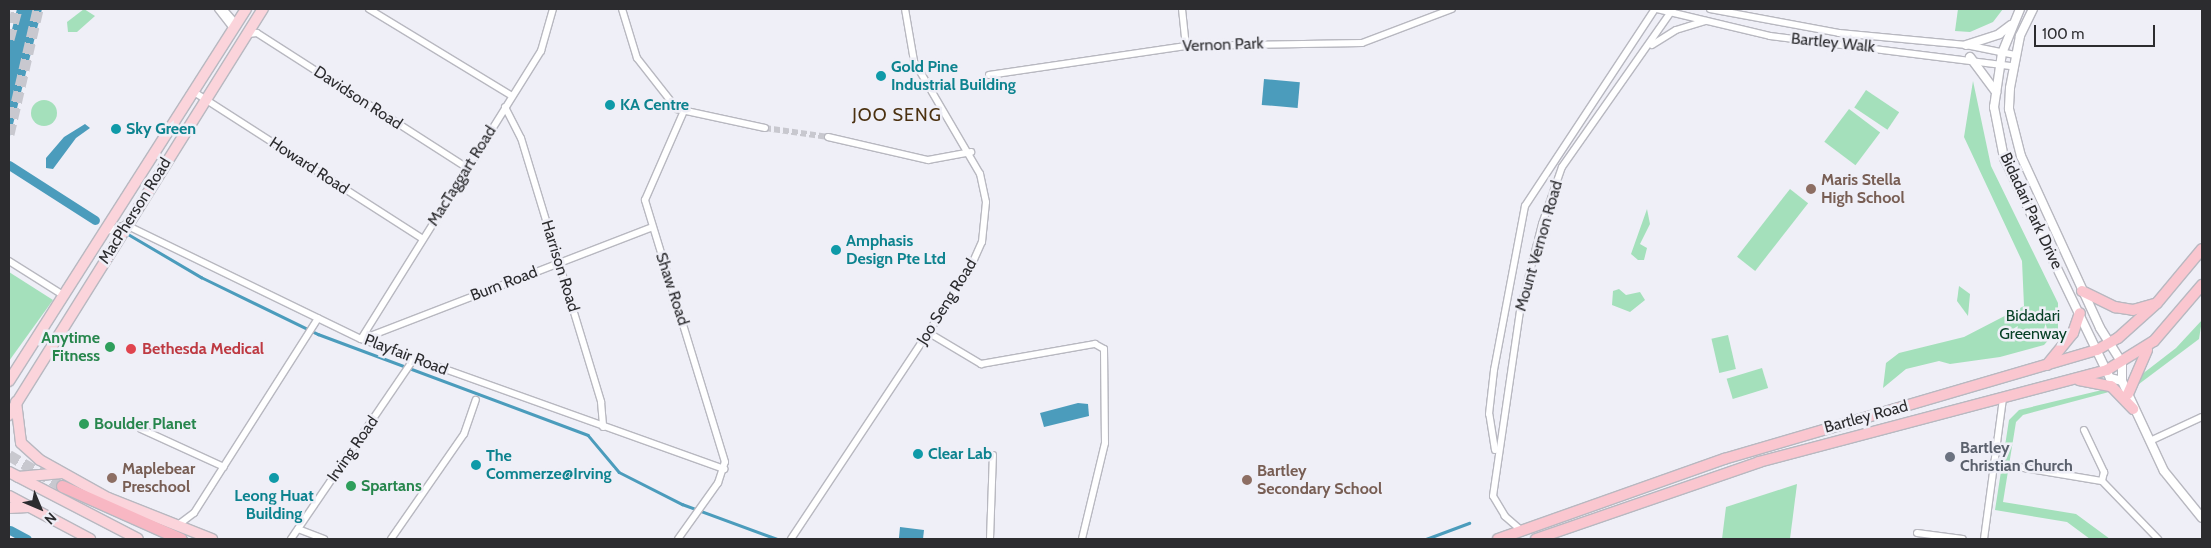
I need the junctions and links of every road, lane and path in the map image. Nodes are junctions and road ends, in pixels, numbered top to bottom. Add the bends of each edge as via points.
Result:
1 (218, 9) edge
2 (223, 9) edge
3 (246, 9) edge
4 (264, 9) edge
5 (369, 9) edge
6 (553, 9) edge
7 (622, 9) edge
8 (905, 9) edge
9 (1182, 9) edge
10 (1452, 9) edge
11 (1656, 9) edge
12 (1713, 9) edge
13 (2020, 9) edge
14 (2033, 9) edge
15 (1672, 11) edge
16 (1708, 21) junction
17 (2013, 23) junction
18 (234, 26) junction
19 (247, 34) junction
20 (1966, 45) junction
21 (1186, 46) junction
22 (1647, 49) junction
23 (2002, 53) junction
24 (2015, 55) junction
25 (1970, 57) junction
26 (1999, 64) junction
27 (2012, 66) junction
28 (989, 75) dead end
29 (194, 92) junction
30 (1996, 92) junction
31 (512, 96) junction
32 (206, 99) junction
33 (504, 107) junction
34 (1994, 107) junction
35 (2009, 109) junction
36 (683, 113) junction
37 (765, 128) tunnel mouth
38 (828, 137) tunnel mouth
39 (971, 152) junction
40 (1551, 162) junction
41 (1562, 167) junction
42 (467, 168) junction
43 (126, 225) junction
44 (652, 227) junction
45 (100, 237) junction
46 (423, 239) junction
47 (2202, 249) edge
48 (9, 261) edge
49 (559, 263) junction
50 (2202, 285) edge
51 (2082, 291) junction
52 (63, 295) junction
53 (2157, 303) junction
54 (2080, 313) junction
55 (318, 318) junction
56 (368, 328) junction
57 (385, 331) junction
58 (929, 333) junction
59 (361, 339) junction
60 (2154, 341) junction
61 (2110, 344) junction
62 (2098, 350) junction
63 (412, 362) junction
64 (2122, 364) junction
65 (2047, 365) junction
66 (2107, 370) junction
67 (2073, 379) junction
68 (9, 381) edge
69 (2122, 381) junction
70 (2128, 394) junction
71 (2003, 398) junction
72 (476, 400) dead end
73 (16, 401) junction
74 (2133, 409) junction
75 (9, 415) edge
76 (2202, 417) edge
77 (603, 427) junction
78 (141, 429) dead end
79 (2084, 430) dead end
80 (2150, 441) junction
81 (993, 455) dead end
82 (1496, 456) junction
83 (1994, 463) junction
84 (224, 467) junction
85 (724, 469) junction
86 (62, 473) junction
87 (13, 474) edge
88 (2102, 481) junction
89 (62, 486) tunnel mouth
90 (9, 496) edge
91 (29, 507) junction
92 (9, 508) edge
93 (2202, 518) edge
94 (178, 525) junction
95 (298, 529) junction
96 (1522, 531) junction
97 (1917, 533) dead end
98 (90, 539) edge
99 (138, 539) edge
100 (181, 539) edge
101 (212, 539) edge
102 (291, 539) edge
103 (324, 539) edge
104 (391, 539) edge
105 (678, 539) edge
106 (791, 539) edge
107 (990, 539) edge
108 (1082, 539) edge
109 (1498, 539) edge
110 (1536, 539) edge
111 (1963, 539) edge
112 (1984, 539) edge
113 (2158, 539) edge

1 - 18 street
2 - 18 street
3 - 18 main road, MacPherson Road
4 - 19 main road, MacPherson Road
5 - 31 street
6 - 31 street, MacTaggart Road via 541,51
7 - 36 street via 645,73
8 - 39 street, Joo Seng Road via 914,61
9 - 21 street
10 - 21 street, Vernon Park via 1362,43
11 - 15 street, Bartley Walk
11 - 40 street, Mount Vernon Road
12 - 20 street, Bartley Walk via 1839,34
13 - 17 street, Bidadari Park Drive
14 - 24 street, Bidadari Park Drive
15 - 16 street, Bartley Walk
15 - 22 street, Mount Vernon Road
16 - 22 street via 1676,30
16 - 25 street, Bartley Walk via 1770,36
17 - 20 street via 2000,34
17 - 23 street, Bidadari Park Drive
18 - 29 main road, MacPherson Road
19 - 32 main road, MacPherson Road
19 - 42 street, Davidson Road via 257,33
20 - 23 street, Bartley Walk
21 - 28 street, Vernon Park
22 - 41 street, Mount Vernon Road via 1606,98
23 - 24 street, Bartley Walk
23 - 26 street, Bidadari Park Drive
24 - 27 street, Bidadari Park Drive
25 - 26 street, Bartley Walk
25 - 30 street
26 - 27 street, Bartley Walk
26 - 30 street, Bidadari Park Drive
27 - 35 street, Bidadari Park Drive
29 - 32 street, Howard Road
29 - 45 main road, MacPherson Road
30 - 34 street, Bidadari Park Drive
31 - 33 street, MacTaggart Road
32 - 43 main road, MacPherson Road
32 - 46 street, Howard Road
33 - 42 street, MacTaggart Road
33 - 49 street, Harrison Road via 516,122
34 - 35 street via 2001,98
34 - 54 street, Bidadari Park Drive via 2004,158
35 - 51 street, Bidadari Park Drive via 2021,156
36 - 37 street
36 - 44 street, Shaw Road via 645,200
38 - 39 street via 928,160
39 - 58 street, Joo Seng Road via 986,202 982,242 968,273
40 - 41 street
40 - 82 street, Mount Vernon Road via 1525,206 1496,357 1489,414
41 - 82 street, Mount Vernon Road via 1520,312
42 - 46 street, MacTaggart Road
43 - 45 street
43 - 55 street, Playfair Road
43 - 73 main road, MacPherson Road
44 - 49 street, Burn Road
44 - 85 street, Shaw Road via 724,454
45 - 52 main road, MacPherson Road
46 - 56 street, MacTaggart Road
47 - 53 highway, Bartley Road
48 - 52 street
49 - 57 street, Burn Road
49 - 77 street, Harrison Road via 601,402
50 - 60 highway, Bartley Road
51 - 53 highway via 2115,307 2133,310
51 - 61 street, Bidadari Park Drive
52 - 68 main road, MacPherson Road
53 - 61 highway, Bartley Road
54 - 62 street, Bidadari Park Drive
54 - 65 highway via 2073,333
55 - 59 street, Playfair Road
55 - 84 street
56 - 57 street
56 - 59 street, MacTaggart Road
57 - 59 street, Burn Road
58 - 106 street, Joo Seng Road
58 - 108 street via 981,364 1095,344 1104,349 1105,443
59 - 63 street, Playfair Road
60 - 64 highway, Bartley Road
60 - 70 highway via 2142,356
61 - 62 highway, Bartley Road
61 - 64 street, Bidadari Park Drive
62 - 65 highway, Bartley Road
62 - 66 street, Bidadari Park Drive
63 - 77 street, Playfair Road
63 - 95 street, Irving Road
64 - 66 highway, Bartley Road
64 - 69 street
65 - 96 highway, Bartley Road via 1724,459
66 - 67 highway, Bartley Road
66 - 69 street via 2110,378
67 - 71 highway, Bartley Road
67 - 74 highway via 2111,386
69 - 70 street
70 - 74 street
71 - 83 street
71 - 110 highway, Bartley Road via 1741,468
72 - 104 street via 464,434
73 - 75 main road, MacPherson Road
73 - 86 main road via 21,443
74 - 80 street
76 - 80 street
77 - 85 street, Playfair Road
78 - 84 street
79 - 88 street via 2104,472
80 - 93 street via 2170,481
81 - 107 street
82 - 96 street, Mount Vernon Road via 1493,496 1505,516
83 - 88 street
83 - 112 street
84 - 94 street via 194,513
85 - 105 street
86 - 87 main road
86 - 94 main road via 134,510
87 - 99 main road
88 - 113 street
89 - 100 highway
90 - 91 main road
91 - 92 main road
91 - 98 main road
94 - 101 main road
95 - 102 street, Irving Road
95 - 103 street
96 - 109 highway, Bartley Road
97 - 111 street

